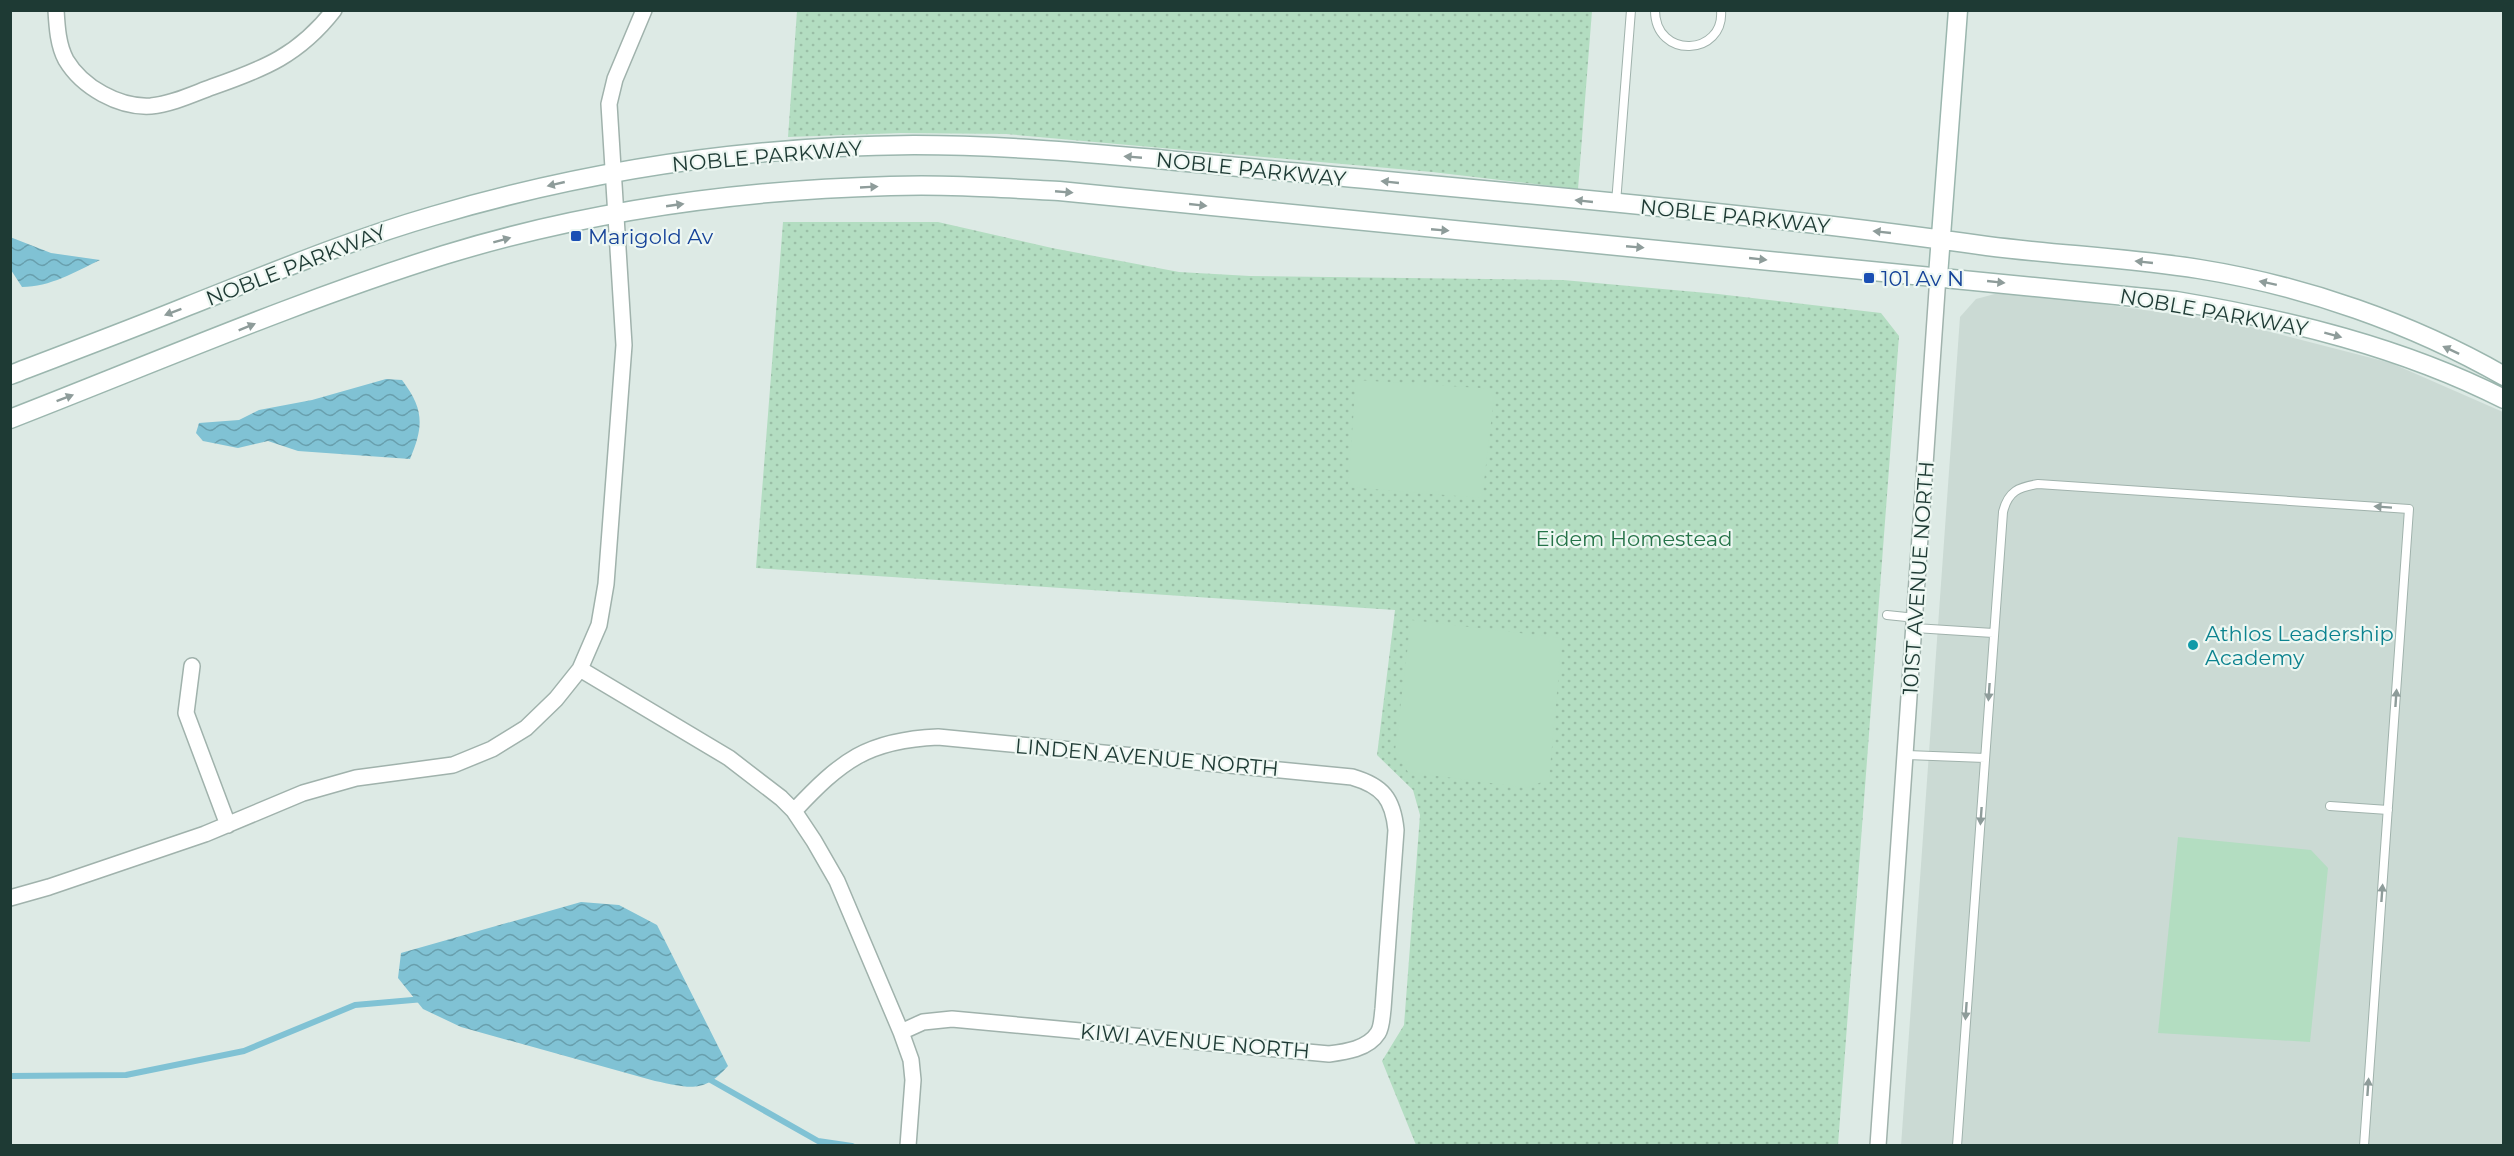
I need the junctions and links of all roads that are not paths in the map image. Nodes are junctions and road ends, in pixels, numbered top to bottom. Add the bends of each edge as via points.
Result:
1 (56, 10) edge
2 (334, 10) edge
3 (644, 10) edge
4 (1631, 10) edge
5 (1655, 10) edge
6 (1721, 10) edge
7 (1958, 10) edge
8 (614, 173) junction
9 (1616, 204) junction
10 (617, 214) junction
11 (1940, 239) junction
12 (1938, 276) junction
13 (10, 375) edge
14 (2504, 376) edge
15 (2504, 399) edge
16 (10, 419) edge
17 (1887, 615) dead end
18 (1915, 623) junction
19 (1993, 633) junction
20 (192, 666) dead end
21 (580, 669) junction
22 (1907, 755) junction
23 (1985, 758) junction
24 (2330, 806) dead end
25 (2388, 810) junction
26 (794, 811) junction
27 (228, 825) junction
28 (10, 898) edge
29 (1389, 927) joint
30 (901, 1032) junction
31 (908, 1146) edge
32 (1878, 1146) edge
33 (1957, 1146) edge
34 (2364, 1146) edge

1 - 2 street via 65,59 81,80 125,103 150,106 250,74 286,56 316,33
3 - 8 street via 615,79 609,104
4 - 9 lane
5 - 6 lane via 1658,29 1665,38 1685,47 1706,42 1714,35
7 - 11 main road, 101ST AVENUE NORTH
9 -> 8 main road, NOBLE PARKWAY via 979,146 798,150
8 - 10 street
8 -> 13 main road, NOBLE PARKWAY via 539,188 368,237
11 -> 9 main road, NOBLE PARKWAY
10 -> 12 main road, NOBLE PARKWAY via 754,194 890,186 1059,191
16 -> 10 main road, NOBLE PARKWAY via 372,279 446,255
10 - 21 street via 624,345 610,542 599,625
11 - 12 main road, 101ST AVENUE NORTH
14 -> 11 main road, NOBLE PARKWAY via 2407,330 2330,299 2290,288 2182,266
12 -> 15 main road, NOBLE PARKWAY via 2144,297 2276,321 2391,352
12 - 18 street, 101ST AVENUE NORTH
17 - 18 lane
18 - 19 lane
18 - 22 street, 101ST AVENUE NORTH
19 -> 23 lane
25 -> 19 lane via 2409,509 2038,484 2021,487 2011,493 2003,512
20 - 27 street via 186,713
21 - 26 street via 729,758
21 - 27 street via 526,728 492,749 453,765 357,778 303,793
22 - 23 lane
22 - 32 street, 101ST AVENUE NORTH
23 -> 33 lane
24 - 25 lane
34 -> 25 lane
26 - 29 street, LINDEN AVENUE NORTH via 860,753 912,738 938,737 1352,777 1371,782 1394,811
26 - 30 street via 837,881
27 - 28 street
29 - 30 street, KIWI AVENUE NORTH via 1378,1033 1350,1052 1329,1054 952,1019 923,1022
30 - 31 street via 913,1080

